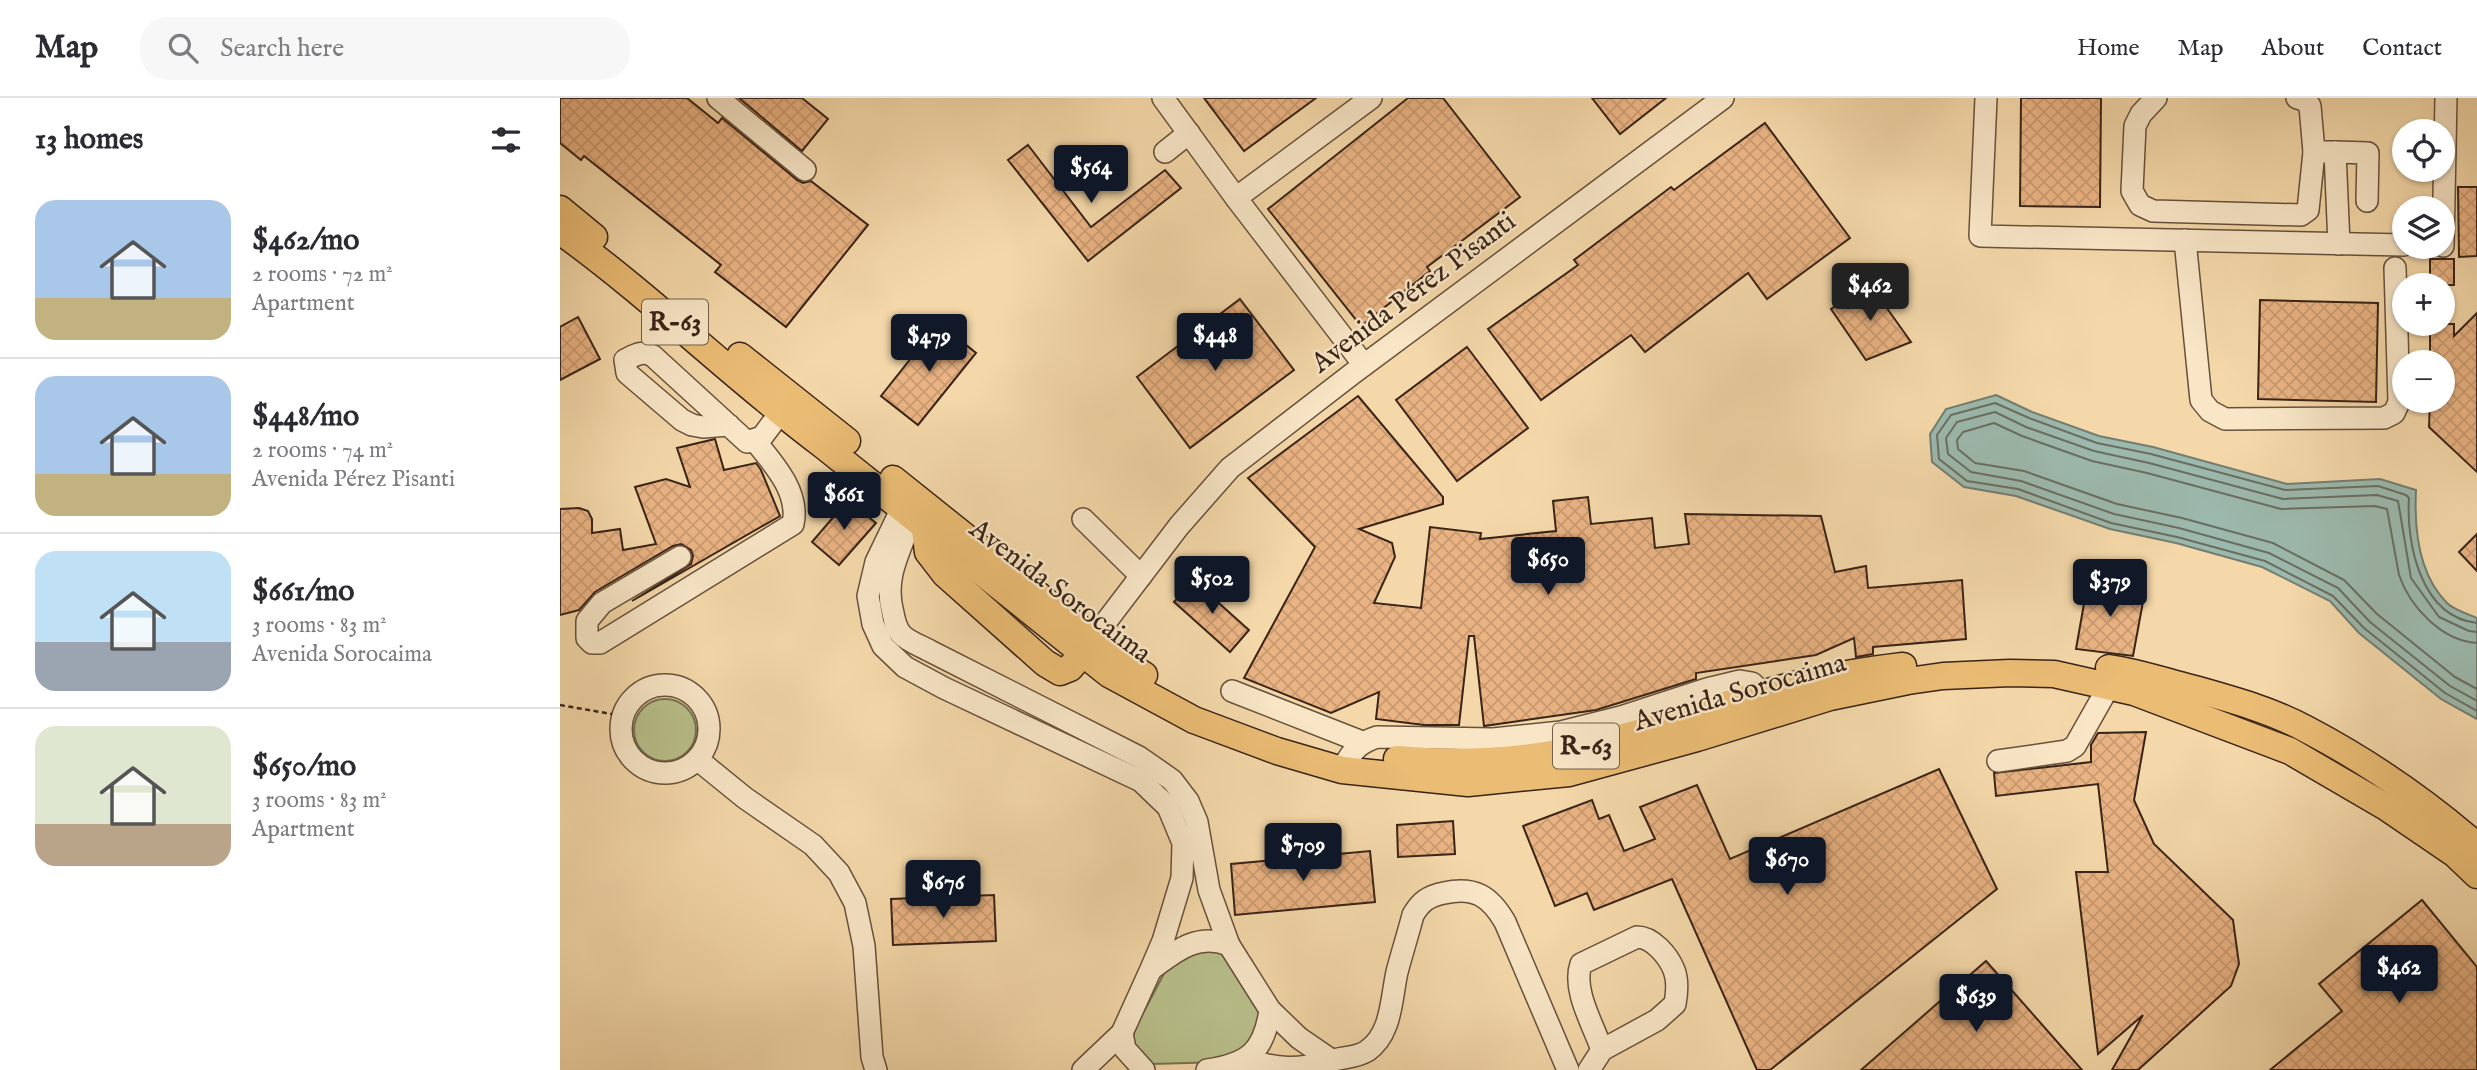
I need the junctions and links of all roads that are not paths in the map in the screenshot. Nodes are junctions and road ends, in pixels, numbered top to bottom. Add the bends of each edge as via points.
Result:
1 (718, 98) edge
2 (1163, 98) edge
3 (1371, 98) edge
4 (1723, 98) edge
5 (1986, 98) edge
6 (2155, 98) edge
7 (2297, 98) edge
8 (2446, 98) edge
9 (1189, 133) junction
10 (1165, 152) dead end
11 (2325, 152) junction
12 (804, 170) dead end
13 (2444, 196) edge
14 (1236, 198) junction
15 (2367, 201) dead end
16 (560, 209) edge
17 (560, 231) edge
18 (2185, 240) junction
19 (2339, 244) junction
20 (2392, 245) edge
21 (2395, 268) dead end
22 (1364, 365) junction
23 (780, 413) junction
24 (729, 425) junction
25 (755, 441) junction
26 (913, 518) junction
27 (1083, 519) dead end
28 (680, 557) dead end
29 (1141, 576) junction
30 (1088, 647) junction
31 (1942, 668) junction
32 (2111, 677) junction
33 (1232, 691) dead end
34 (1351, 755) junction
35 (697, 759) junction
36 (1997, 761) dead end
37 (2477, 846) edge
38 (2477, 875) edge
39 (1229, 946) junction
40 (1151, 969) junction
41 (1270, 1010) junction
42 (1122, 1033) junction
43 (1602, 1050) junction
44 (1246, 1059) junction
45 (1331, 1060) junction
46 (876, 1070) edge
47 (1083, 1070) edge
48 (1144, 1070) edge
49 (1207, 1070) edge
50 (1568, 1070) edge
51 (1589, 1070) edge

1 - 12 street
2 - 9 street
3 - 14 street
4 - 22 street, Avenida Pérez Pisanti
5 - 18 street via 1980,236
6 - 11 street via 2135,126 2132,191 2140,205 2153,211 2301,215 2308,210
7 - 11 street via 2310,106
8 - 13 street
9 - 10 street
9 - 14 street
11 - 15 street via 2368,144
11 - 19 street
14 - 22 street
16 - 30 main road, Avenida Sorocaima / R-63
17 - 23 main road, R-63 via 640,292
18 - 19 street
18 - 21 street via 2201,400 2225,419 2384,418 2394,412 2399,402
19 - 20 street
22 - 29 street, Avenida Pérez Pisanti via 1230,468
23 - 25 street
23 - 26 main road, R-63
24 - 24 street via 703,427 682,420 627,373 625,360 639,353 653,356
24 - 25 street via 747,442
25 - 28 street via 795,503 793,524 600,643 587,638 587,621 602,603
26 - 30 main road via 928,552 945,574 1045,663 1060,672 1070,668
26 - 39 street via 889,584 889,601 901,634 1139,757 1172,780 1197,822 1209,890
26 - 40 street via 876,562 868,596 883,646 905,667 944,688 1141,781 1168,807 1182,843 1182,878
27 - 29 street
29 - 30 street, Avenida Pérez Pisanti
30 - 34 main road, Avenida Sorocaima / R-63 via 1212,709
31 - 32 main road, Avenida Sorocaima / R-63 via 2004,656
31 - 34 main road, Avenida Sorocaima / R-63 via 1844,674 1801,683 1602,743 1525,758 1472,762
31 - 34 main road, Avenida Sorocaima / R-63 via 1569,773 1468,783
32 - 36 street via 2074,747
32 - 37 main road, Avenida Sorocaima / R-63 via 2235,700 2305,728 2382,774
32 - 38 main road, Avenida Sorocaima / R-63 via 2134,691 2290,751 2386,807 2455,854
33 - 34 street
35 - 35 street via 671,773 643,767 624,745 621,731 629,703 652,686 667,684 688,691 704,706 709,719 706,748
35 - 46 street via 813,845 839,873 855,903 864,946
39 - 40 street via 1209,940 1189,944
39 - 41 street
40 - 42 street
41 - 44 street via 1263,1038
41 - 45 street
42 - 47 street
42 - 48 street via 1125,1049
43 - 43 street via 1657,1020 1675,1004 1674,969 1645,937 1581,964 1577,976 1580,990
43 - 51 street
44 - 45 street via 1283,1069 1317,1067
44 - 49 street
45 - 50 street via 1366,1052 1380,1039 1413,915 1419,904 1432,896 1461,889 1481,895 1497,907

